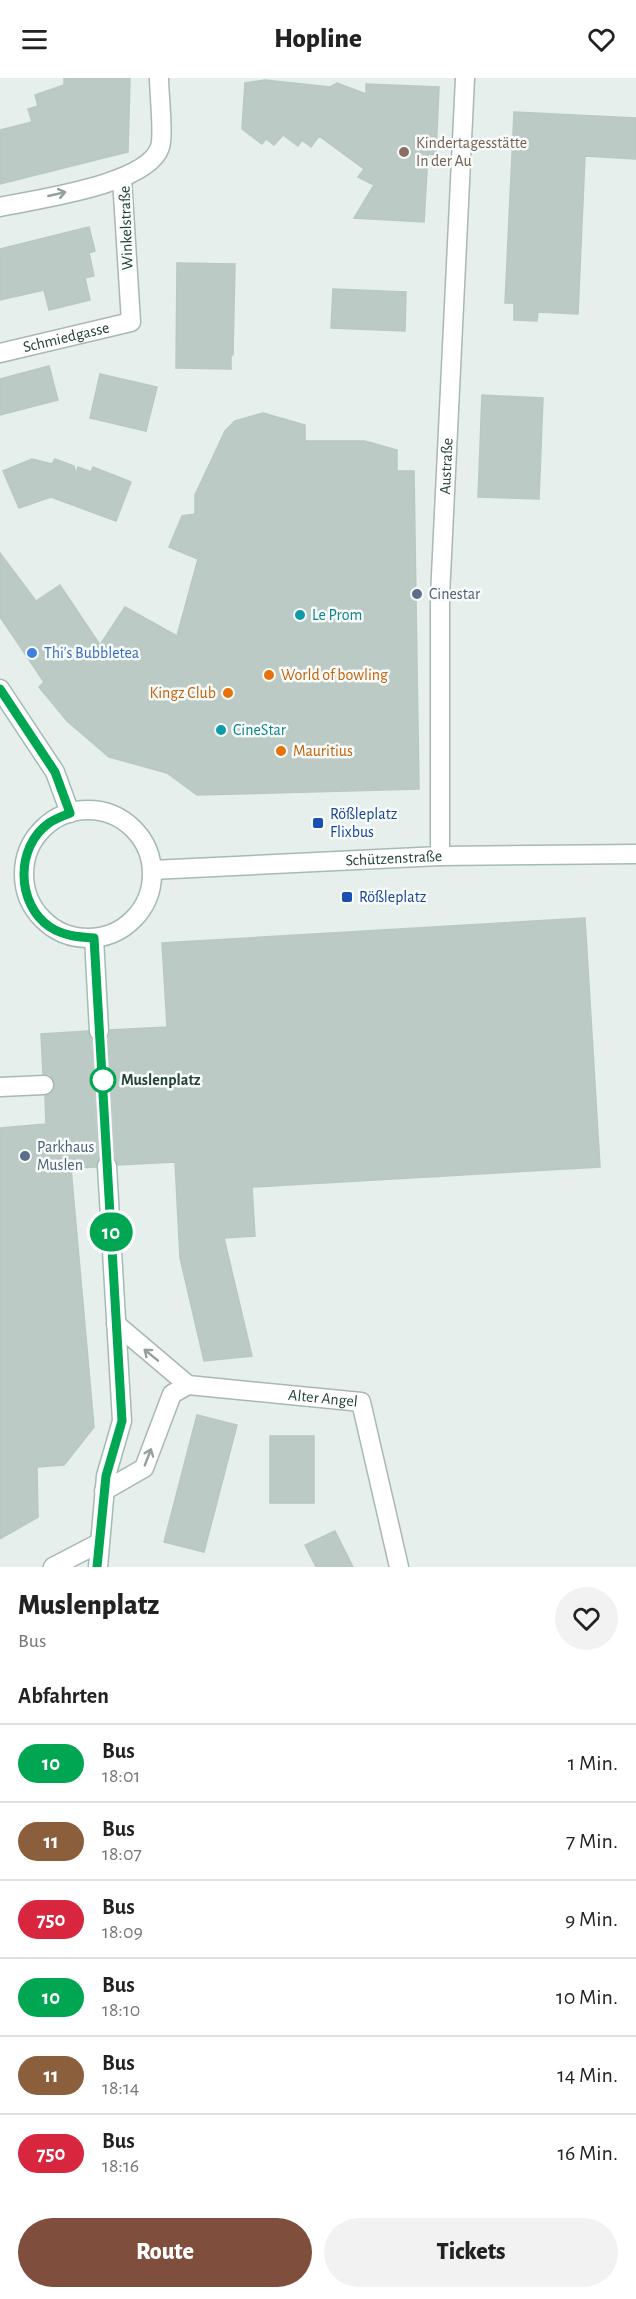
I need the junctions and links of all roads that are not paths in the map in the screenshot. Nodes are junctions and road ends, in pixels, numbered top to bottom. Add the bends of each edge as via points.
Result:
1 (159, 78) edge
2 (465, 78) edge
3 (122, 179) junction
4 (0, 207) edge
5 (131, 322) joint
6 (0, 353) edge
7 (0, 689) edge
8 (70, 813) junction
9 (636, 854) edge
10 (440, 856) junction
11 (152, 870) junction
12 (94, 938) junction
13 (99, 1031) tunnel mouth
14 (44, 1085) dead end
15 (0, 1087) edge
16 (107, 1166) tunnel mouth
17 (116, 1324) junction
18 (188, 1385) junction
19 (104, 1491) junction
20 (99, 1543) junction
21 (53, 1567) edge
22 (98, 1567) edge
23 (399, 1567) edge

1 - 3 street, Winkelstraße via 160,147 146,167
2 - 10 street, Austraße via 440,596
4 -> 3 street
3 - 5 street, Winkelstraße
5 - 6 street, Schmiedgasse
7 - 8 street via 55,772
8 - 11 street via 93,810 115,816 134,829 146,848
8 - 12 street via 48,823 32,841 24,863 24,887 33,909 49,926 70,936
9 - 10 street, Schützenstraße
10 - 11 street, Schützenstraße
11 - 12 street via 150,890 136,916 113,933
12 - 13 street
14 - 15 street
16 - 17 street
18 -> 17 street
17 - 19 street via 122,1421
19 -> 18 street via 144,1468 172,1394
18 - 23 street, Alter Angel via 361,1402
19 - 20 street
20 - 21 street
20 - 22 street

